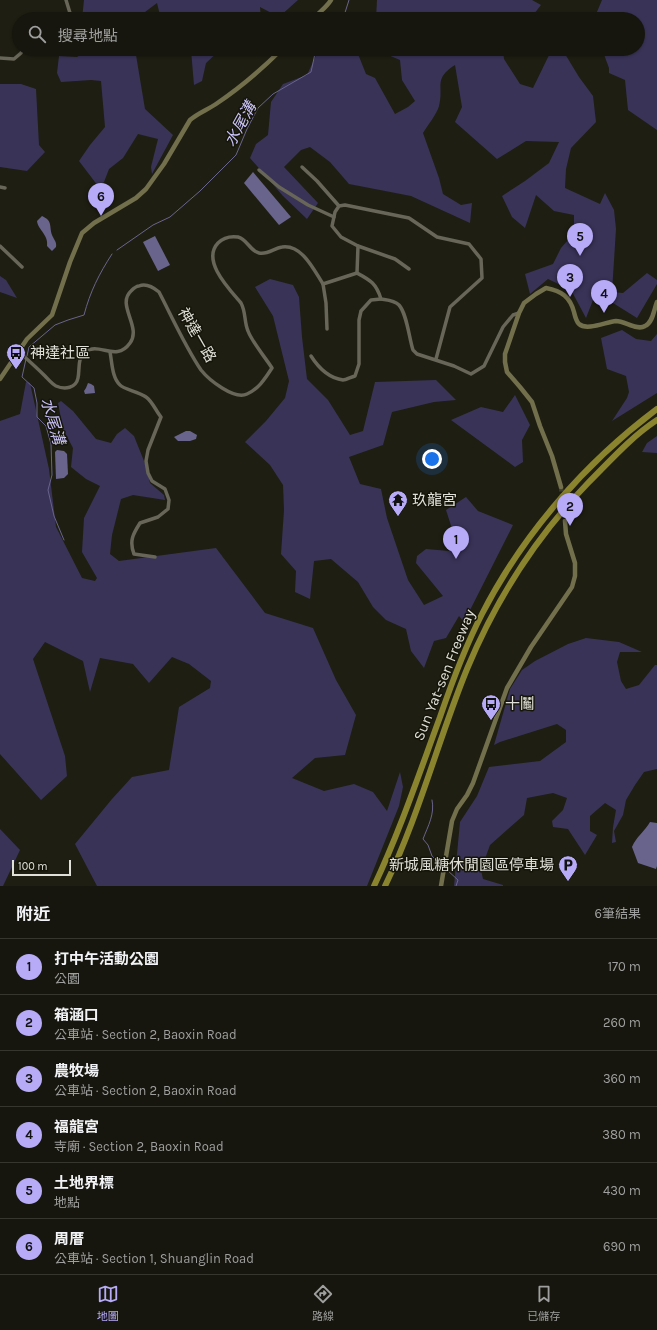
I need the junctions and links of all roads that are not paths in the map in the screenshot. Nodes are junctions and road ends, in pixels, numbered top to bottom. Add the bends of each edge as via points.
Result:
1 (66, 0) edge
2 (330, 0) edge
3 (70, 12) edge
4 (319, 12) edge
5 (18, 56) edge
6 (274, 56) edge
7 (0, 58) edge
8 (302, 167) dead end
9 (259, 170) dead end
10 (0, 187) edge
11 (5, 188) dead end
12 (339, 206) junction
13 (334, 217) junction
14 (0, 246) edge
15 (358, 246) junction
16 (22, 267) dead end
17 (409, 269) dead end
18 (356, 273) junction
19 (323, 284) junction
20 (381, 299) junction
21 (657, 302) edge
22 (519, 313) junction
23 (328, 329) dead end
24 (18, 350) junction
25 (110, 352) junction
26 (311, 356) dead end
27 (436, 359) junction
28 (0, 379) edge
29 (657, 409) edge
30 (657, 420) edge
31 (561, 487) tunnel mouth
32 (565, 521) tunnel mouth
33 (155, 557) dead end
34 (374, 886) edge
35 (385, 886) edge
36 (441, 886) edge

1 - 3 street
2 - 4 street via 326,8
5 - 7 street via 14,59
6 - 24 street via 246,82 190,120 146,189 82,233 52,315
8 - 12 street
9 - 13 street via 279,187
10 - 11 street
12 - 13 street
12 - 27 street via 409,218 437,237 469,244 481,259 482,278 450,307
13 - 15 street via 332,226 341,237
14 - 16 street
15 - 17 street via 395,259
15 - 18 street
18 - 19 street
18 - 20 street via 371,280
19 - 23 street
19 - 25 street, 神達一路 via 301,253 294,248 282,247 266,254 258,253 239,237 221,240 215,246 213,261 216,272 244,308 248,333 272,368 257,387 246,395 227,392 202,371 158,292 149,286 139,286 129,293 127,306 133,336 130,344 124,349
20 - 26 street via 371,300 361,311 359,364 354,376 344,380 328,375 318,368
20 - 27 street via 392,300 398,304 403,312 413,350 417,354
21 - 22 street via 649,324 644,327 616,321 587,326 580,324 568,298 559,291 546,288 524,304
22 - 27 street via 513,314 503,327 484,366 471,374
22 - 31 street via 505,354 507,372 532,402
24 - 25 street, 神達一路 via 56,386 66,389 77,381 81,358 86,351 94,348
24 - 28 street
25 - 33 street via 115,377 120,386 147,398 161,417 146,461 152,481 165,490 169,500 168,509 158,517 140,523 134,532 131,545 134,554
29 - 34 highway, Sun Yat-sen Freeway via 607,450 573,485 525,544 491,597 456,673 396,838
30 - 35 highway, Sun Yat-sen Freeway via 623,448 573,498 547,528 517,572 482,634 467,669 422,795
32 - 36 street via 566,534 575,563 572,586 507,688 473,783 452,820

